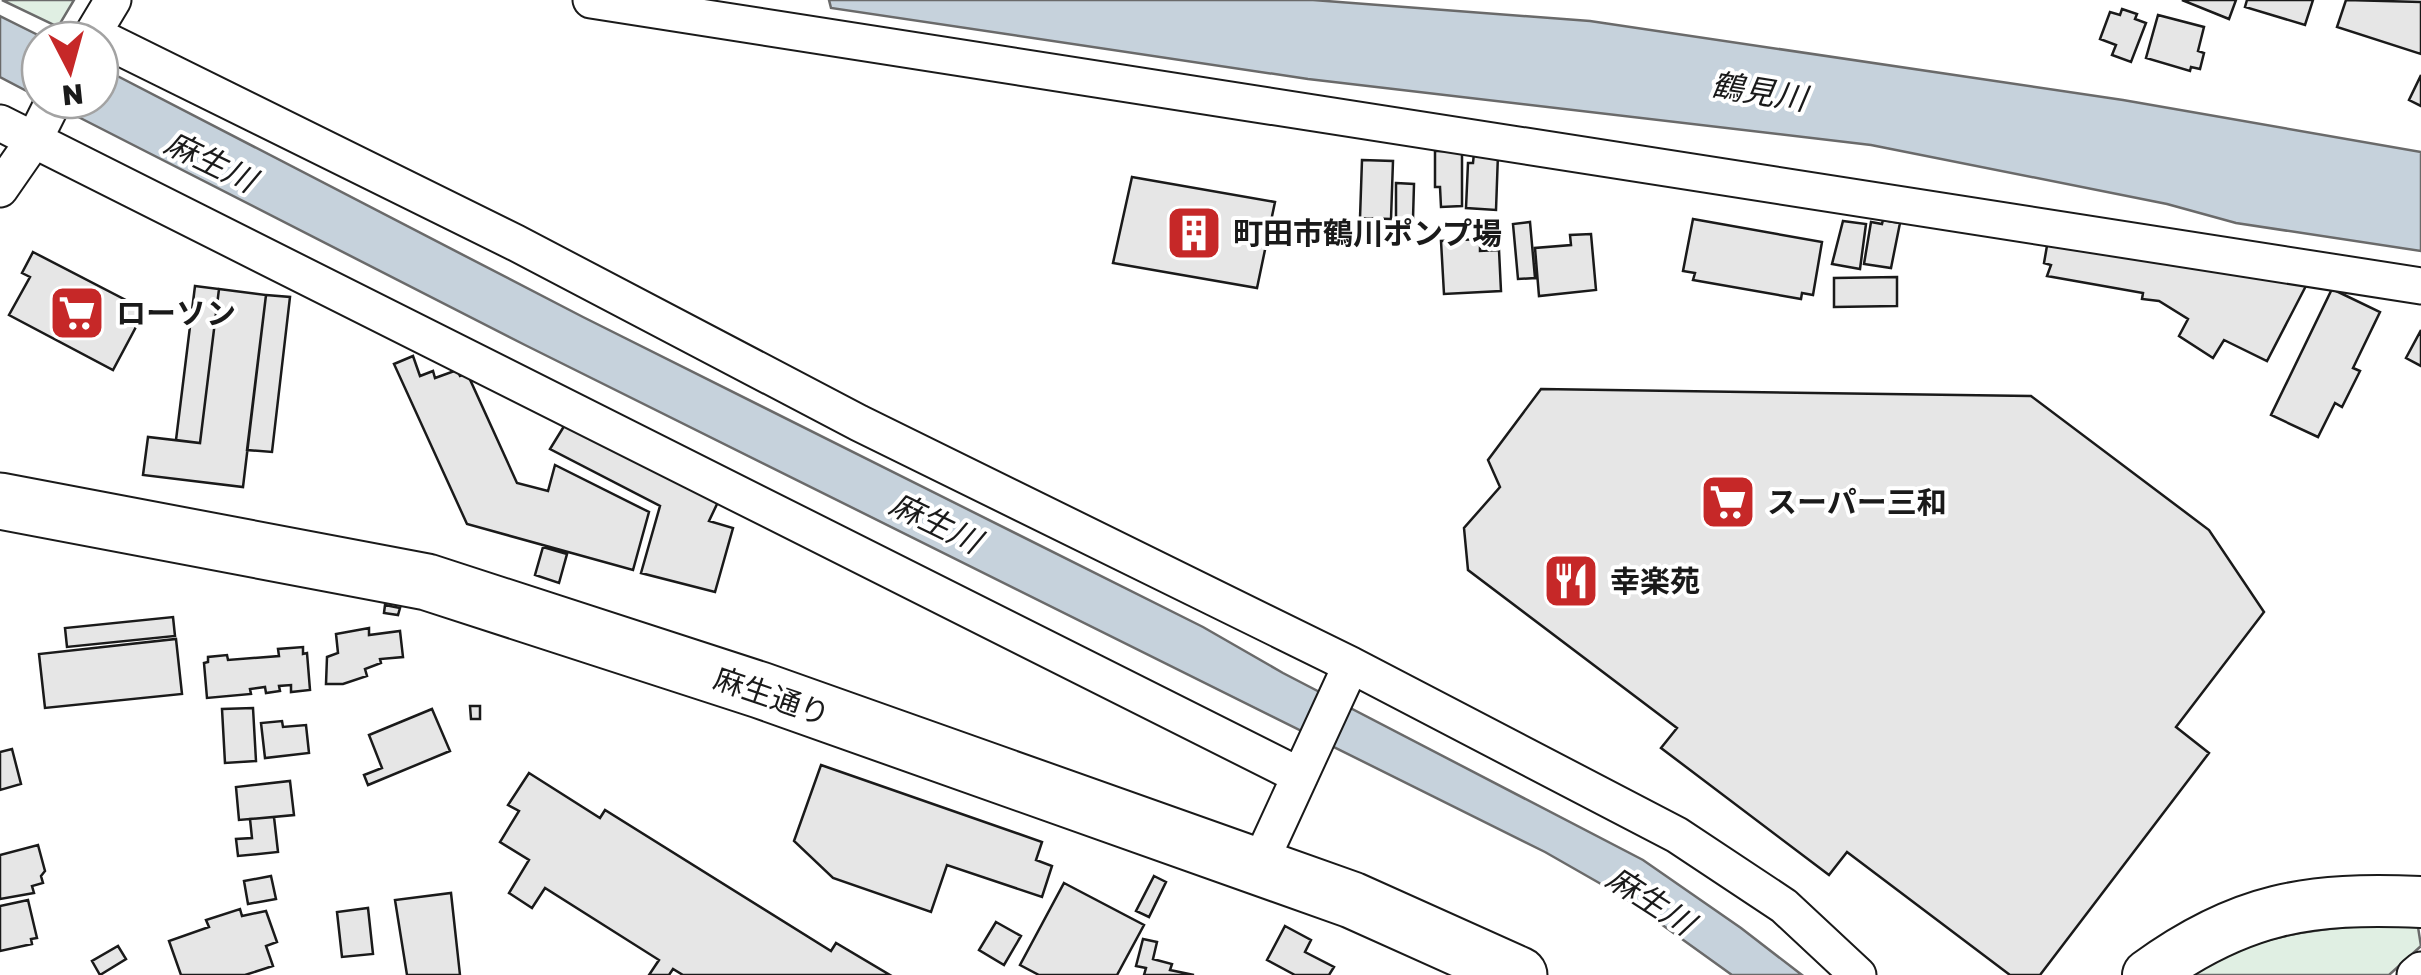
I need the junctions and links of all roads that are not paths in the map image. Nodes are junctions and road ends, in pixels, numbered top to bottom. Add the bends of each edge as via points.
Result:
1 (591, 0) edge
2 (120, 51) edge
3 (43, 121) edge
4 (0, 122) edge
5 (0, 190) edge
6 (2421, 286) edge
7 (0, 500) edge
8 (1346, 677) junction
9 (1306, 764) junction
10 (1258, 866) junction
11 (2421, 902) edge
12 (2421, 970) edge
13 (1519, 975) edge
14 (1858, 975) edge
15 (2148, 975) edge
16 (2415, 975) edge

1 - 6 street
2 - 8 street via 516,243
3 - 4 street
3 - 5 street
3 - 9 street
7 - 10 main road, 麻生通り via 427,582 760,690
8 - 9 street
8 - 14 street via 1676,835 1784,906
9 - 10 street
10 - 13 main road, 麻生通り
11 - 15 street via 2337,902 2256,915 2214,932
12 - 16 street

